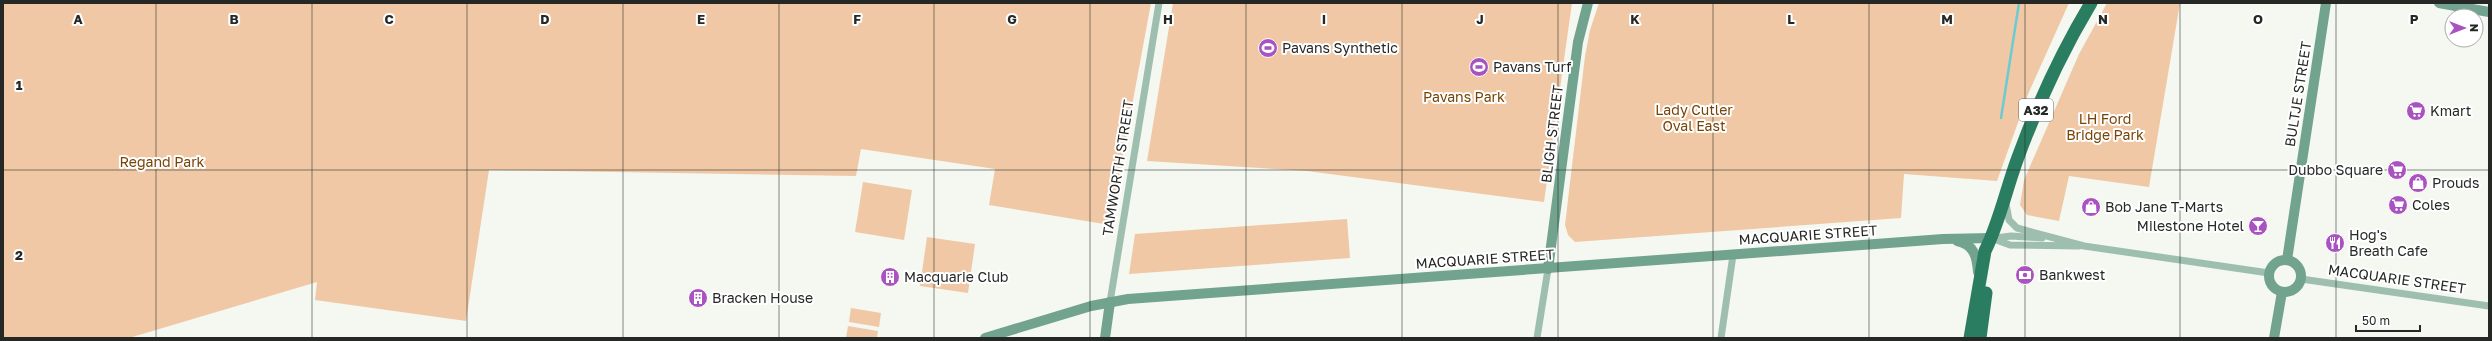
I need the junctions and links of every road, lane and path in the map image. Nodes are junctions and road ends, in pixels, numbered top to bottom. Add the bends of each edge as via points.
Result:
1 (1159, 3) edge
2 (1588, 3) edge
3 (2091, 3) edge
4 (2326, 3) edge
5 (2439, 3) edge
6 (2489, 12) edge
7 (2007, 188) junction
8 (1991, 238) junction
9 (1943, 239) junction
10 (2064, 240) junction
11 (2084, 246) junction
12 (1733, 255) junction
13 (2287, 260) junction
14 (1548, 269) junction
15 (2269, 273) junction
16 (2301, 279) junction
17 (1979, 286) junction
18 (2282, 292) junction
19 (1110, 302) junction
20 (2489, 306) edge
21 (985, 338) edge
22 (1105, 338) edge
23 (1537, 338) edge
24 (1721, 338) edge
25 (1970, 338) edge
26 (1980, 338) edge
27 (2274, 338) edge

1 - 19 street, TAMWORTH STREET
2 - 14 street, BLIGH STREET via 1578,42
3 - 7 highway, A32 via 2055,68
4 - 13 street, BULTJE STREET
5 - 6 street
7 - 8 highway, A32
7 - 10 street, MACQUARIE STREET via 2006,213 2012,225
8 - 9 street, MACQUARIE STREET
8 - 10 street, MACQUARIE STREET via 2011,236
8 - 11 street, MACQUARIE STREET via 2010,245
8 - 17 highway, A32 via 1985,251
8 - 26 highway, A32 via 1993,252
9 - 12 street, MACQUARIE STREET
9 - 17 street via 1962,242 1971,247 1976,257
10 - 11 street, MACQUARIE STREET
11 - 15 street, MACQUARIE STREET
12 - 14 street, MACQUARIE STREET
12 - 24 street
13 - 15 street via 2273,264
13 - 16 street via 2292,261 2300,269
14 - 19 street, MACQUARIE STREET
14 - 23 street
15 - 18 street via 2270,283
16 - 18 street via 2292,291
16 - 20 street, MACQUARIE STREET
17 - 25 highway, A32
18 - 27 street
19 - 21 street, MACQUARIE STREET
19 - 22 street, TAMWORTH STREET

